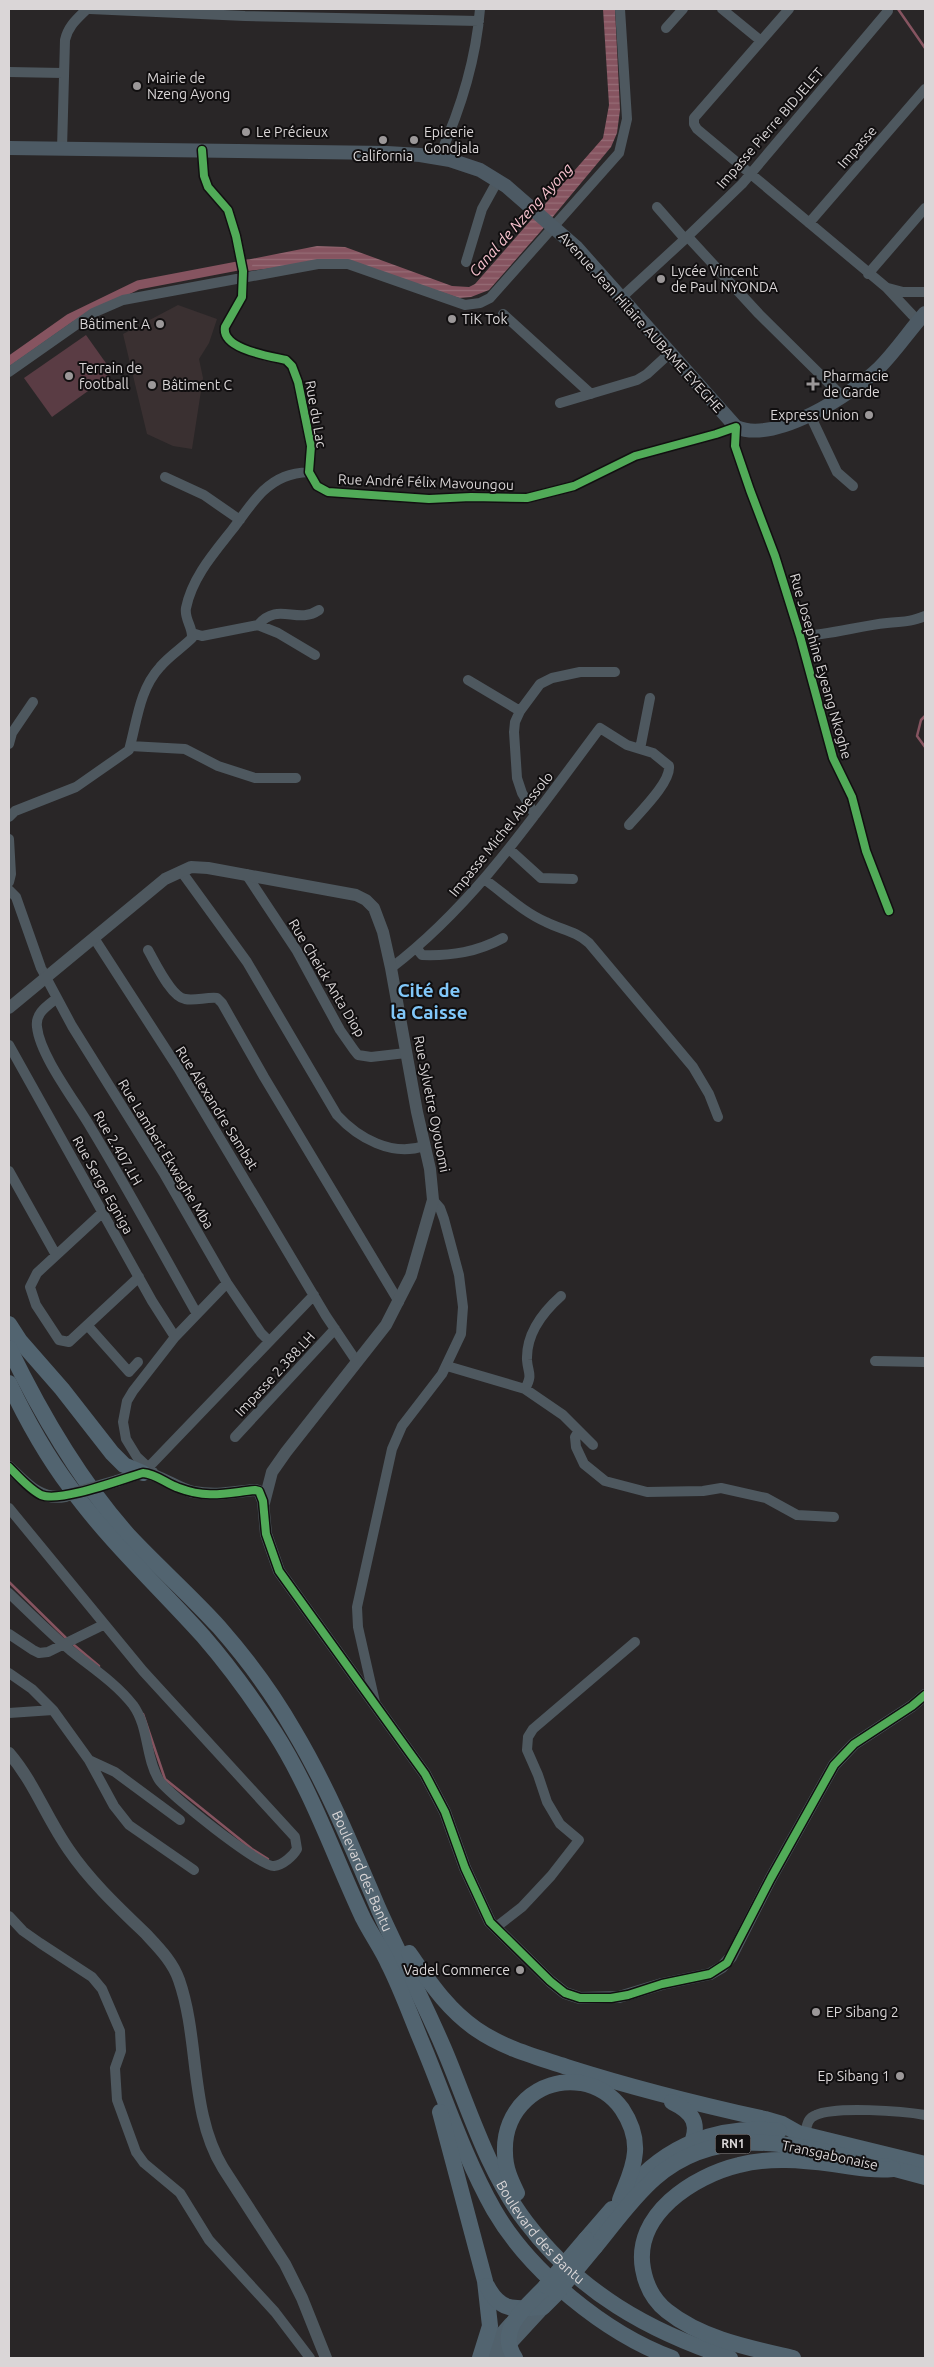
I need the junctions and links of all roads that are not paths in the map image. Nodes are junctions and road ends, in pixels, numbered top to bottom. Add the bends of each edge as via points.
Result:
1 (88, 9) edge
2 (480, 9) edge
3 (620, 9) edge
4 (683, 9) edge
5 (722, 9) edge
6 (789, 9) edge
7 (888, 11) dead end
8 (479, 21) junction
9 (666, 28) dead end
10 (761, 42) junction
11 (9, 72) edge
12 (64, 73) junction
13 (925, 89) edge
14 (9, 148) edge
15 (62, 149) junction
16 (202, 150) junction
17 (438, 157) junction
18 (751, 174) junction
19 (498, 180) junction
20 (657, 207) dead end
21 (925, 208) edge
22 (809, 223) junction
23 (552, 225) junction
24 (686, 238) junction
25 (466, 262) dead end
26 (243, 274) junction
27 (868, 274) junction
28 (887, 288) junction
29 (925, 292) edge
30 (622, 297) junction
31 (503, 314) dead end
32 (922, 317) edge
33 (671, 352) junction
34 (9, 372) edge
35 (591, 394) junction
36 (843, 396) junction
37 (560, 403) dead end
38 (810, 415) junction
39 (736, 427) junction
40 (309, 472) junction
41 (165, 478) dead end
42 (853, 486) dead end
43 (240, 520) junction
44 (319, 610) dead end
45 (925, 616) edge
46 (258, 625) junction
47 (192, 633) junction
48 (800, 636) junction
49 (315, 655) dead end
50 (615, 672) dead end
51 (468, 680) dead end
52 (650, 698) dead end
53 (32, 702) dead end
54 (520, 711) junction
55 (9, 744) edge
56 (130, 746) junction
57 (640, 749) junction
58 (296, 778) dead end
59 (9, 814) edge
60 (535, 815) junction
61 (629, 825) dead end
62 (9, 840) edge
63 (508, 849) junction
64 (181, 871) junction
65 (246, 874) junction
66 (484, 879) junction
67 (573, 879) dead end
68 (9, 882) edge
69 (9, 890) edge
70 (889, 911) dead end
71 (94, 938) junction
72 (503, 938) dead end
73 (417, 949) junction
74 (148, 950) dead end
75 (391, 968) junction
76 (45, 978) junction
77 (57, 998) junction
78 (9, 1008) edge
79 (9, 1045) edge
80 (406, 1052) junction
81 (718, 1117) dead end
82 (424, 1146) junction
83 (9, 1171) edge
84 (433, 1200) junction
85 (103, 1212) junction
86 (56, 1254) junction
87 (139, 1277) junction
88 (227, 1283) junction
89 (314, 1294) junction
90 (561, 1296) dead end
91 (399, 1302) junction
92 (196, 1314) junction
93 (9, 1324) edge
94 (88, 1326) junction
95 (335, 1329) junction
96 (175, 1337) junction
97 (269, 1341) junction
98 (9, 1348) edge
99 (875, 1361) dead end
100 (138, 1362) dead end
101 (357, 1362) junction
102 (925, 1362) edge
103 (447, 1366) junction
104 (9, 1383) edge
105 (525, 1389) junction
106 (578, 1432) junction
107 (235, 1437) dead end
108 (593, 1446) dead end
109 (118, 1460) junction
110 (9, 1467) edge
111 (149, 1472) junction
112 (272, 1472) junction
113 (117, 1481) junction
114 (243, 1491) junction
115 (264, 1506) junction
116 (9, 1508) edge
117 (834, 1517) dead end
118 (9, 1593) edge
119 (103, 1625) junction
120 (9, 1634) edge
121 (635, 1642) dead end
122 (64, 1644) junction
123 (9, 1673) edge
124 (925, 1695) edge
125 (375, 1706) junction
126 (53, 1710) junction
127 (9, 1713) edge
128 (9, 1753) edge
129 (89, 1760) junction
130 (180, 1820) dead end
131 (194, 1870) dead end
132 (9, 1916) edge
133 (495, 1928) junction
134 (393, 1940) junction
135 (396, 1982) junction
136 (646, 2092) junction
137 (925, 2116) edge
138 (802, 2133) junction
139 (693, 2141) junction
140 (925, 2164) edge
141 (893, 2168) junction
142 (925, 2177) edge
143 (647, 2186) junction
144 (620, 2200) junction
145 (590, 2243) junction
146 (555, 2255) junction
147 (485, 2281) junction
148 (551, 2290) junction
149 (543, 2307) junction
150 (526, 2308) junction
151 (511, 2324) junction
152 (512, 2351) edge
153 (310, 2358) edge
154 (326, 2358) edge
155 (480, 2358) edge
156 (496, 2358) edge
157 (672, 2358) edge
158 (730, 2358) edge
159 (793, 2358) edge

1 - 8 street
1 - 12 street via 67,31
2 - 8 street
3 - 23 street via 627,119 621,147 609,166
4 - 9 street
5 - 10 street
6 - 10 street
7 - 18 street, Impasse Pierre BIDJELET
8 - 17 street via 469,73
10 - 18 street via 694,118 697,129
11 - 12 street
12 - 15 street
13 - 22 street, Impasse
14 - 15 main road
15 - 16 main road
16 - 17 main road
16 - 26 street via 204,179 228,210
17 - 19 main road via 480,170
18 - 22 street
18 - 24 street, Impasse Pierre BIDJELET
19 - 23 main road, Avenue Jean Hilaire AUBAME EYEGHE
19 - 25 street via 482,209
20 - 24 street
21 - 27 street
22 - 27 street
23 - 26 street via 490,298 473,304 448,300 342,263
23 - 30 main road, Avenue Jean Hilaire AUBAME EYEGHE
24 - 30 street, Impasse Pierre BIDJELET
24 - 36 street
26 - 34 street via 111,304 81,320
26 - 40 street, Rue du Lac via 242,294 224,330 226,337 230,342 286,360 292,366 311,446
27 - 28 street
28 - 29 street
28 - 32 street
30 - 33 main road, Avenue Jean Hilaire AUBAME EYEGHE
31 - 35 street
32 - 36 main road via 878,369
33 - 35 street via 637,380
33 - 39 main road, Avenue Jean Hilaire AUBAME EYEGHE
35 - 37 street
36 - 38 main road
38 - 39 main road via 768,429
38 - 42 street via 837,472
39 - 40 street, Rue André Félix Mavoungou via 634,456 567,488 518,500 328,492 317,486
39 - 48 street, Rue Josephine Eyeang Nkoghe via 735,446 776,556
40 - 43 street via 286,475 274,481 252,501
41 - 43 street via 204,495
43 - 47 street via 193,586 185,614
44 - 46 street via 306,616 274,613
45 - 48 street via 911,622 888,622
46 - 47 street via 202,636
46 - 49 street
47 - 56 street via 192,638 152,676 134,720
48 - 70 street, Rue Josephine Eyeang Nkoghe via 833,758 852,797 866,852
50 - 54 street via 580,672 552,678 540,684
51 - 54 street
52 - 57 street
53 - 55 street via 12,733
54 - 60 street via 514,732 517,778
56 - 58 street via 185,749 218,766 255,778
56 - 59 street via 125,753 76,787
57 - 60 street, Impasse Michel Abessolo via 620,742 600,728
57 - 61 street via 660,757 670,770
60 - 63 street, Impasse Michel Abessolo
62 - 68 street
63 - 66 street, Impasse Michel Abessolo
63 - 67 street via 541,878
64 - 65 street, Rue Sylvetre Oyouomi via 191,867
64 - 71 street, Rue Sylvetre Oyouomi via 165,879
64 - 82 street via 247,962 337,1115 349,1129 398,1150
65 - 75 street, Rue Sylvetre Oyouomi via 338,891 366,900 379,919
65 - 80 street, Rue Cheick Anta Diop via 297,951 340,1030 358,1055 371,1057
66 - 73 street, Impasse Michel Abessolo
66 - 81 street via 521,908 589,943 694,1067
69 - 76 street, Rue Lambert Ekwaghe Mba via 16,897
71 - 76 street, Rue Sylvetre Oyouomi
71 - 89 street, Rue Alexandre Sambat via 199,1102
72 - 73 street via 488,946 450,955 422,955
73 - 75 street, Impasse Michel Abessolo
74 - 91 street via 179,997 192,1000 217,998 222,1003
75 - 80 street, Rue Sylvetre Oyouomi
76 - 77 street, Rue Lambert Ekwaghe Mba
76 - 78 street, Rue Sylvetre Oyouomi
77 - 88 street, Rue Lambert Ekwaghe Mba
77 - 92 street, Rue 2.407.LH via 41,1011 37,1019 39,1037
79 - 85 street, Rue Serge Egniga
80 - 82 street, Rue Sylvetre Oyouomi
82 - 84 street, Rue Sylvetre Oyouomi
83 - 86 street
84 - 91 street, Rue Sylvetre Oyouomi via 417,1260
84 - 103 street via 444,1219 462,1297 461,1334
85 - 86 street
85 - 87 street, Rue Serge Egniga
86 - 94 street via 37,1273 30,1287 36,1305 58,1340 69,1342
87 - 94 street
87 - 96 street, Rue Serge Egniga
88 - 92 street
88 - 97 street, Rue Lambert Ekwaghe Mba
89 - 95 street
89 - 97 street
90 - 105 street via 548,1308 535,1328 527,1360 531,1375
91 - 101 street, Rue Sylvetre Oyouomi via 382,1331
92 - 96 street
93 - 109 highway
94 - 100 street via 129,1372
95 - 101 street
95 - 107 street, Impasse 2.388.LH
96 - 111 street via 133,1391 124,1412 126,1439
97 - 111 street
98 - 134 highway, Boulevard des Bantu via 49,1424 87,1482 128,1534 223,1632 272,1696 308,1755 340,1818
99 - 102 street
101 - 112 street, Rue Sylvetre Oyouomi
103 - 105 street
103 - 125 street via 402,1426 392,1448 362,1578 357,1607 358,1627
104 - 135 highway, Boulevard des Bantu via 69,1487 125,1554 204,1638 277,1735 306,1786 364,1919
105 - 106 street via 563,1416
106 - 108 street
106 - 117 street via 576,1447 584,1464 605,1481 647,1492 721,1488 766,1498 797,1515
109 - 111 highway
109 - 113 highway via 123,1472
110 - 113 street, bridge via 40,1494 51,1497
111 - 113 street
111 - 114 street via 191,1492 221,1496
112 - 114 street
112 - 115 street
114 - 115 street via 259,1491
115 - 125 street via 266,1534 279,1571
116 - 119 street
118 - 122 street
119 - 122 street
119 - 122 street via 191,1726 295,1837 297,1849 284,1862 273,1866 261,1863 164,1788 152,1765 140,1718 133,1705
120 - 122 street via 39,1653
121 - 133 street via 533,1729 528,1737 527,1750 549,1806 560,1824 579,1840 522,1907
123 - 126 street via 32,1689
124 - 133 street via 854,1744 834,1766 731,1957 716,1972 620,1997 580,1998 565,1993 550,1981
125 - 133 street via 436,1792 482,1907
126 - 127 street
126 - 129 street
128 - 154 street via 28,1778 69,1850 156,1945 176,1972 187,2011 203,2112 214,2152 285,2264
129 - 130 street via 115,1772
129 - 131 street via 108,1798 130,1825
132 - 153 street via 23,1931 92,1977 102,1989 120,2030 121,2052 115,2068 117,2100 136,2152 144,2163 180,2193 209,2240 275,2312
134 - 136 highway via 410,1954 447,2004 476,2029 539,2058
134 - 146 highway, Boulevard des Bantu via 430,2016 499,2181 526,2222
135 - 147 highway via 441,2116
135 - 157 highway, Boulevard des Bantu via 444,2094 467,2158 502,2223 568,2295 623,2334
136 - 138 highway via 765,2119
136 - 139 highway via 679,2106 690,2115 696,2130
137 - 138 street via 873,2111 828,2112 815,2115
138 - 139 highway, Transgabonaise / RN1 via 744,2129
138 - 140 highway, Transgabonaise / RN1
139 - 143 highway via 687,2152 665,2167
139 - 144 highway, Transgabonaise / RN1 via 655,2162
141 - 142 highway, Transgabonaise / RN1
141 - 143 highway, Transgabonaise / RN1 via 797,2145 741,2142 691,2154
141 - 159 highway via 878,2170 783,2160 738,2165 712,2174 680,2193 647,2230 642,2245 644,2276 654,2298 665,2310 712,2335
143 - 145 highway, Transgabonaise / RN1
144 - 145 highway, Transgabonaise / RN1
144 - 146 highway via 633,2166 635,2150 631,2127 618,2104 597,2088 570,2082 546,2086 528,2098 509,2127 504,2153 516,2192
145 - 148 highway, RN1, bridge
146 - 158 highway, Boulevard des Bantu via 598,2294 626,2314 671,2337
147 - 150 highway via 501,2304 510,2308
147 - 155 highway via 490,2326
148 - 149 highway, RN1
148 - 150 highway, RN1
149 - 150 highway
149 - 152 main road, RN1
150 - 151 highway, RN1
151 - 152 highway
151 - 155 main road, RN1
152 - 156 main road, RN1

